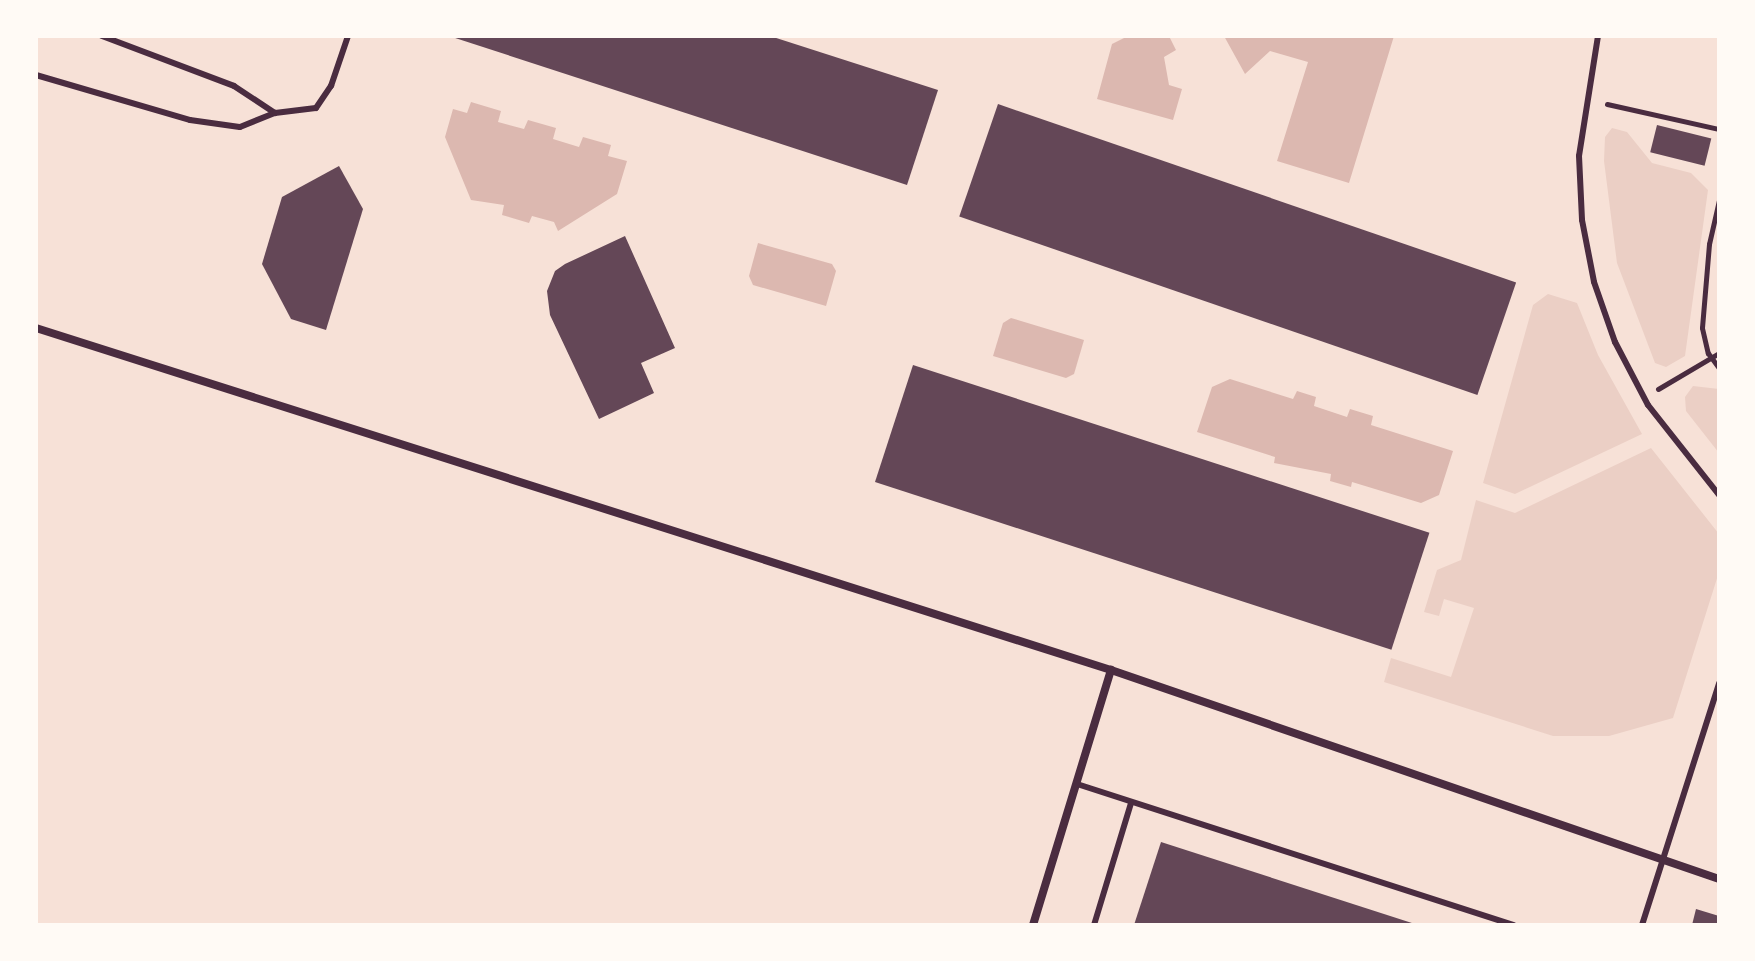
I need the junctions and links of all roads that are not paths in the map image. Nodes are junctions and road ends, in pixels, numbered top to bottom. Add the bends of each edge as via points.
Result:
1 (102, 36) edge
2 (348, 36) edge
3 (1598, 36) edge
4 (36, 75) edge
5 (275, 113) junction
6 (36, 328) edge
7 (1719, 495) edge
8 (1111, 670) junction
9 (1719, 683) edge
10 (1077, 784) junction
11 (1131, 803) junction
12 (1662, 860) junction
13 (1719, 879) edge
14 (1033, 925) edge
15 (1094, 925) edge
16 (1514, 925) edge
17 (1642, 925) edge

1 - 5 lane via 234,86
2 - 5 lane via 326,98 304,113
3 - 7 lane via 1579,156 1582,220 1594,282 1615,342 1648,405
4 - 5 lane via 223,126 252,125
6 - 8 street
8 - 10 street
8 - 12 street
9 - 12 lane
10 - 11 lane
10 - 14 street
11 - 15 lane
11 - 16 lane
12 - 13 street
12 - 17 lane

